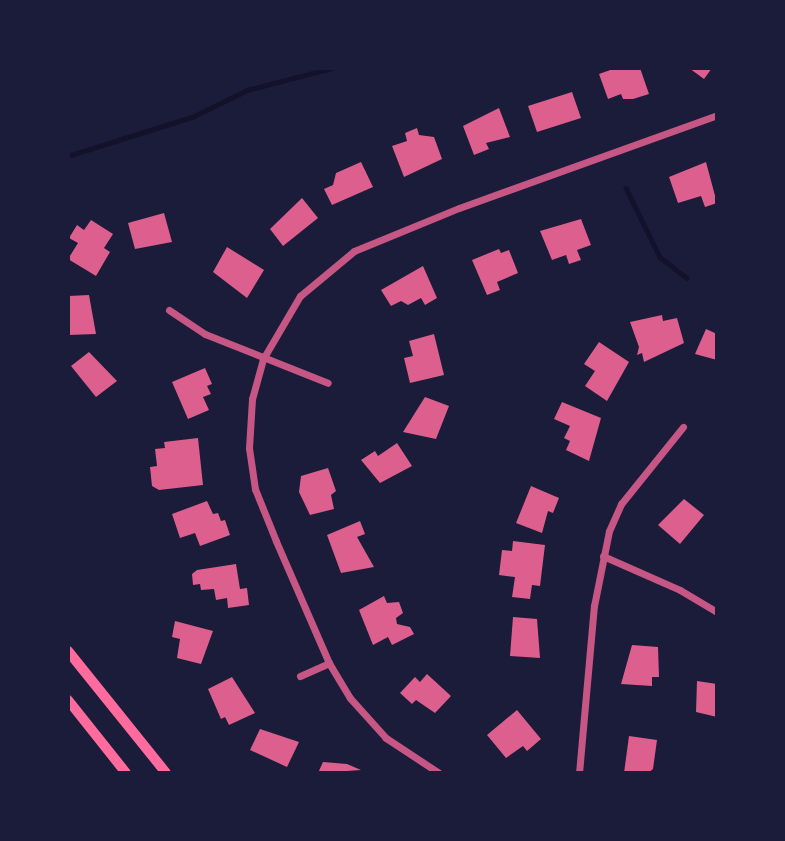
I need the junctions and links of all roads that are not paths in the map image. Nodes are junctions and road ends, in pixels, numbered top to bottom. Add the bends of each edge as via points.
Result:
1 (717, 115) edge
2 (169, 310) dead end
3 (263, 359) junction
4 (328, 383) dead end
5 (683, 427) dead end
6 (603, 556) junction
7 (717, 612) edge
8 (68, 651) edge
9 (329, 663) junction
10 (300, 676) dead end
11 (68, 700) edge
12 (126, 773) edge
13 (166, 773) edge
14 (439, 773) edge
15 (579, 773) edge

1 - 3 street via 354,251 300,296
2 - 3 street via 205,334
3 - 4 street
3 - 9 street via 250,426 256,489
5 - 6 street via 621,504
6 - 7 street
6 - 15 street
8 - 13 main road
9 - 10 street
9 - 14 street via 373,725
11 - 12 main road

